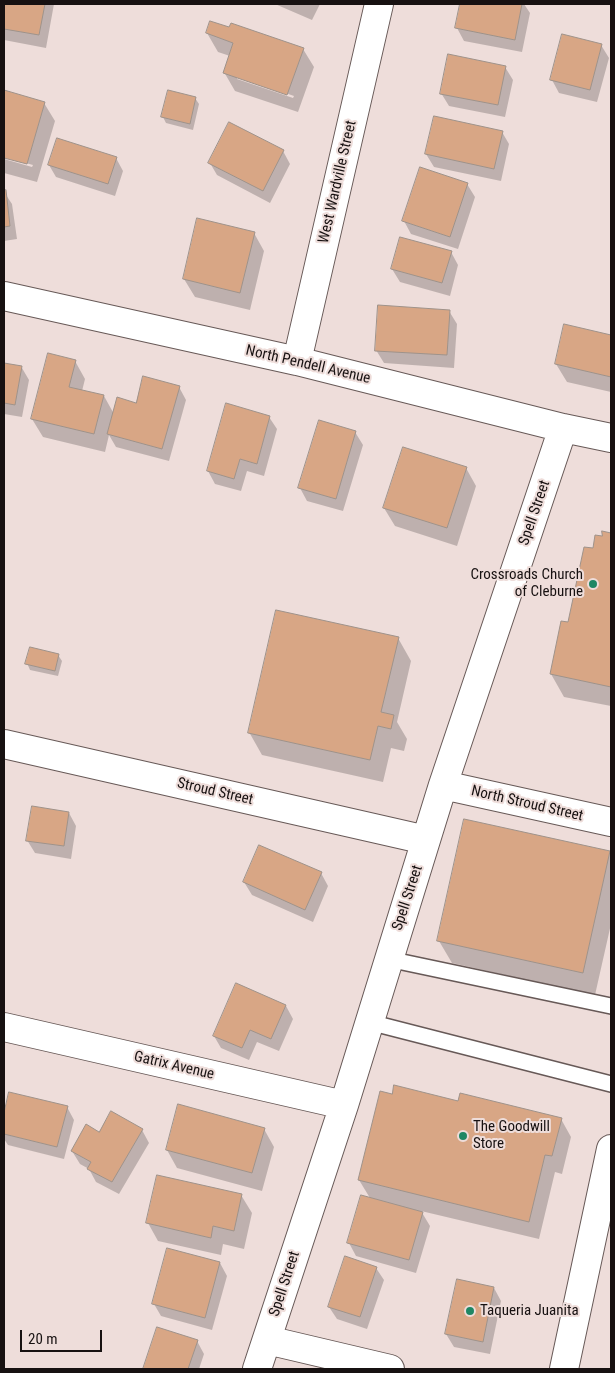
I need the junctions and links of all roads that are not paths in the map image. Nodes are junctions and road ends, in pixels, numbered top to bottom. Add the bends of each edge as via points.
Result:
1 (379, 4) edge
2 (4, 296) edge
3 (297, 361) junction
4 (563, 428) junction
5 (611, 438) edge
6 (4, 744) edge
7 (443, 785) junction
8 (611, 822) edge
9 (426, 840) junction
10 (388, 959) junction
11 (611, 1006) edge
12 (369, 1022) junction
13 (4, 1027) edge
14 (611, 1084) edge
15 (344, 1104) junction
16 (611, 1149) edge
17 (267, 1340) junction
18 (257, 1369) edge
19 (390, 1369) edge
20 (564, 1369) edge

1 - 3 street, West Wardville Street
2 - 3 street, North Pendell Avenue
3 - 4 street, North Pendell Avenue
4 - 5 street, North Pendell Avenue
4 - 7 street, Spell Street
6 - 9 street, Stroud Street
7 - 8 street, North Stroud Street
7 - 9 street, Spell Street
9 - 10 street, Spell Street
10 - 11 lane
10 - 12 street, Spell Street
12 - 14 lane
12 - 15 street, Spell Street
13 - 15 street, Gatrix Avenue
15 - 17 street, Spell Street
16 - 20 street
17 - 18 street, Spell Street
17 - 19 street

